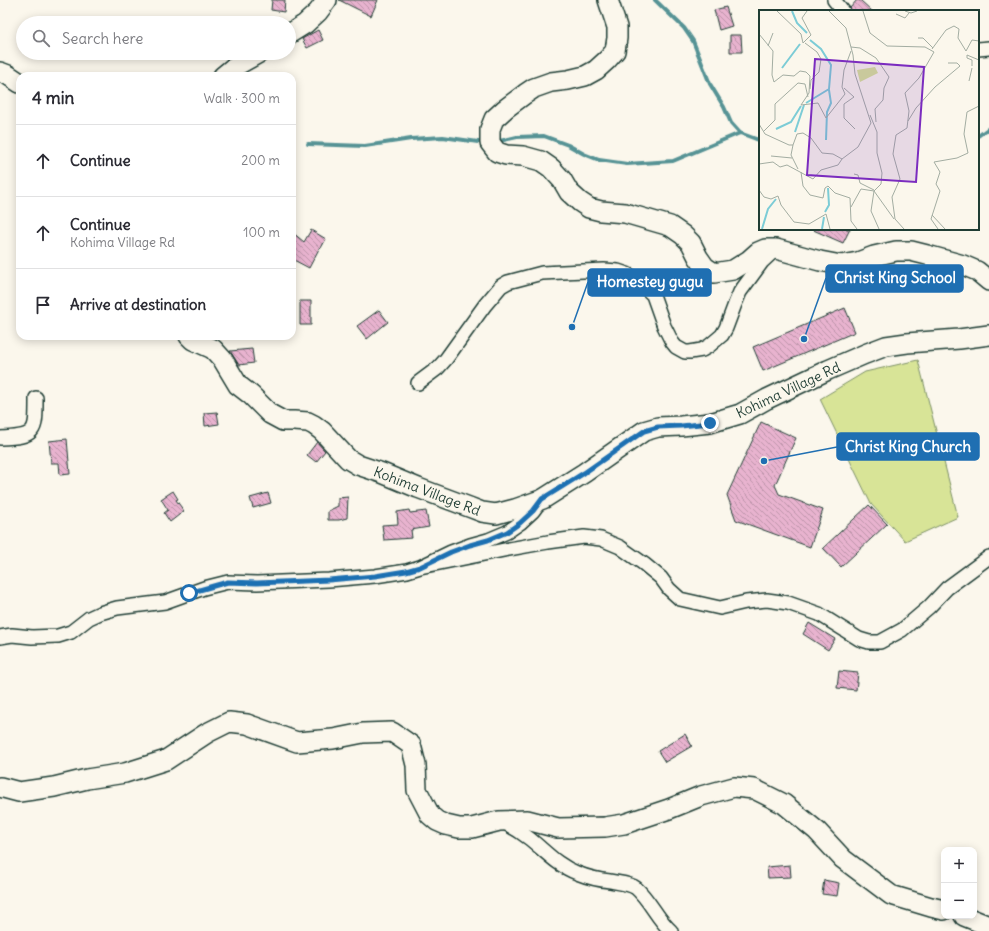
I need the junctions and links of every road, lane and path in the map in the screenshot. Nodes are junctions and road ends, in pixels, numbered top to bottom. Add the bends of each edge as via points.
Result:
1 (327, 0) edge
2 (608, 0) edge
3 (834, 0) edge
4 (842, 10) edge
5 (296, 30) edge
6 (989, 48) edge
7 (979, 49) edge
8 (246, 60) edge
9 (0, 72) edge
10 (228, 72) edge
11 (16, 80) edge
12 (776, 249) junction
13 (989, 281) edge
14 (989, 335) edge
15 (192, 340) edge
16 (418, 383) dead end
17 (36, 398) dead end
18 (0, 438) edge
19 (542, 499) junction
20 (989, 557) edge
21 (420, 567) junction
22 (0, 637) edge
23 (0, 787) edge
24 (499, 821) junction
25 (941, 909) edge
26 (972, 919) edge
27 (989, 926) edge
28 (671, 931) edge

1 - 5 main road via 318,12
2 - 12 main road via 617,27 615,51 596,70 585,76 534,88 505,109 494,119 490,129 490,143 497,152 541,161 551,168 574,197 589,208 625,213 670,226 683,234 705,267 714,273 733,270 758,252
3 - 4 street
6 - 7 street
8 - 10 main road
9 - 11 main road
12 - 13 main road via 841,264 896,251 912,251 977,271
12 - 16 street via 762,262 740,292 722,335 702,350 685,352 676,347 664,326 653,295 627,274 604,270 542,273 501,286 446,359
14 - 19 main road, Kohima Village Rd via 886,346 767,398 740,414 710,423 658,427 644,431
15 - 19 main road, Kohima Village Rd via 213,349 238,385 270,414 283,421 308,422 314,425 348,459 358,465 482,512 496,514
17 - 18 street via 34,428 28,434 17,438
19 - 21 street via 533,511 507,532 451,552
20 - 21 street via 947,588 902,630 880,642 859,639 819,614 788,603 753,601 720,608 680,599 644,564 620,547 601,539 584,537 548,542
21 - 22 street via 375,576 329,580 228,582 165,602 117,608 100,613 71,632 58,636
23 - 24 main road via 19,792 125,773 166,760 229,722 247,724 297,742 363,733 392,732 411,746 416,765 417,790 430,815 437,821 459,828 472,828
24 - 25 main road via 527,820 558,828 605,827 624,824 734,787 754,789 784,804 817,831 843,858 891,895
24 - 28 street via 529,838 563,867 578,874 635,888
26 - 27 main road

